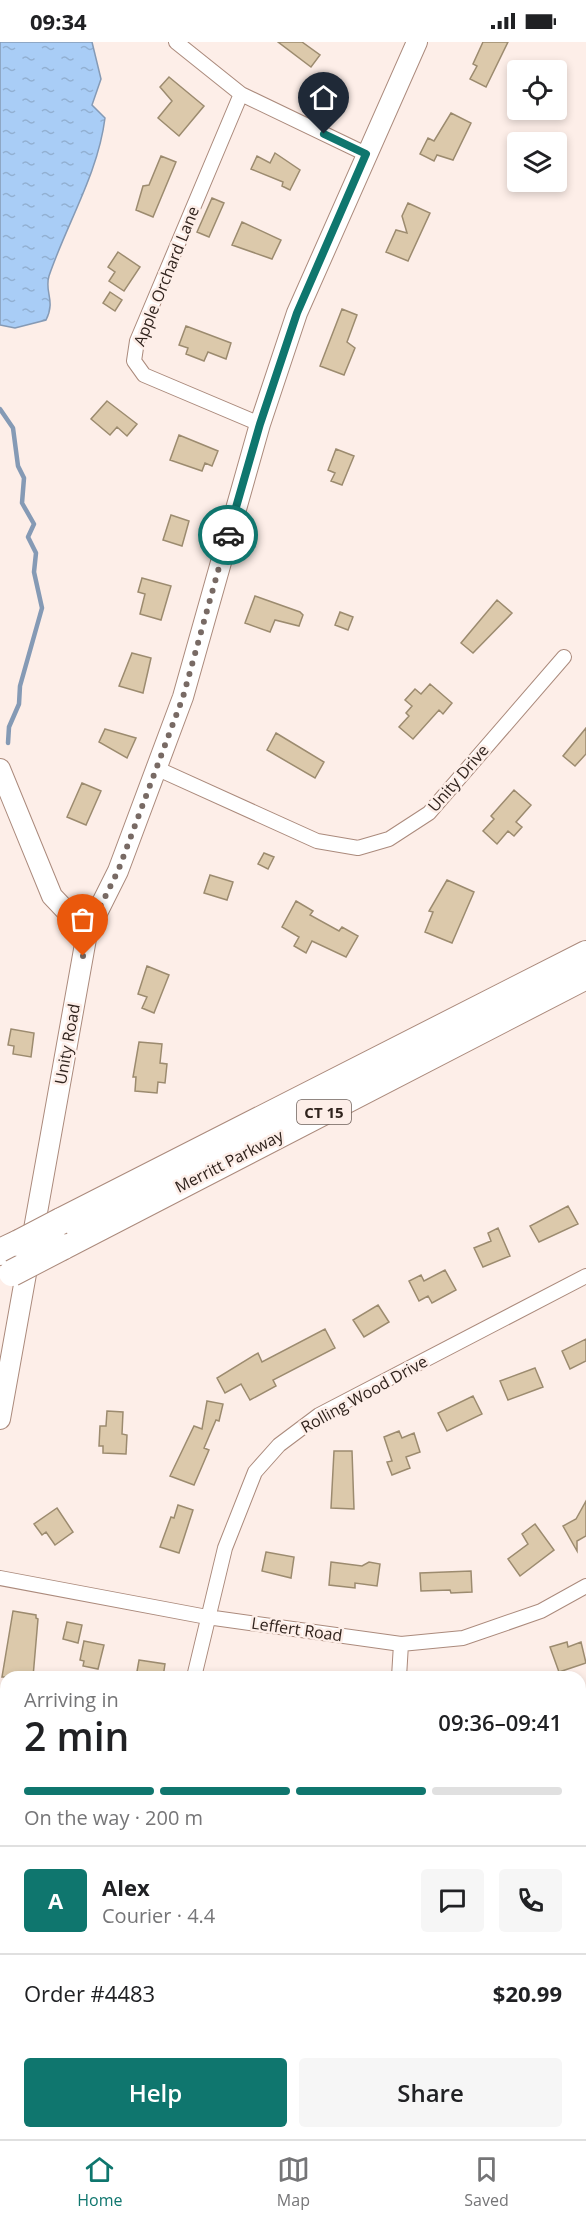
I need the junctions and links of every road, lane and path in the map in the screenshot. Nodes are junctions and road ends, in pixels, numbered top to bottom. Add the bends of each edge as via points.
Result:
1 (176, 42) edge
2 (417, 42) edge
3 (241, 94) junction
4 (366, 154) junction
5 (260, 424) junction
6 (564, 657) dead end
7 (0, 769) edge
8 (158, 769) junction
9 (87, 933) junction
10 (586, 954) edge
11 (586, 976) edge
12 (8, 1262) edge
13 (586, 1276) edge
14 (0, 1419) edge
15 (0, 1578) edge
16 (586, 1586) edge
17 (207, 1617) junction
18 (401, 1644) junction
19 (195, 1671) edge
20 (399, 1671) edge

1 - 3 street
2 - 4 main road, Unity Road
3 - 4 street
3 - 5 street, Apple Orchard Lane via 137,341 134,361 144,375
4 - 5 main road, Unity Road via 297,313
5 - 8 main road, Unity Road via 183,697
6 - 8 street, Unity Drive via 429,813 389,840 358,848 317,841
7 - 9 main road via 52,896
8 - 9 main road, Unity Road via 118,871
9 - 14 main road, Unity Road
10 - 12 highway, Merritt Parkway / CT 15, bridge via 61,1221
11 - 12 highway, Merritt Parkway / CT 15, bridge via 62,1248
13 - 17 street, Rolling Wood Drive via 319,1415 279,1445 255,1472 225,1548
15 - 17 street, Leffert Road
16 - 18 street, Leffert Road via 541,1611 463,1638
17 - 18 street, Leffert Road
17 - 19 street, Rolling Wood Drive
18 - 20 street

